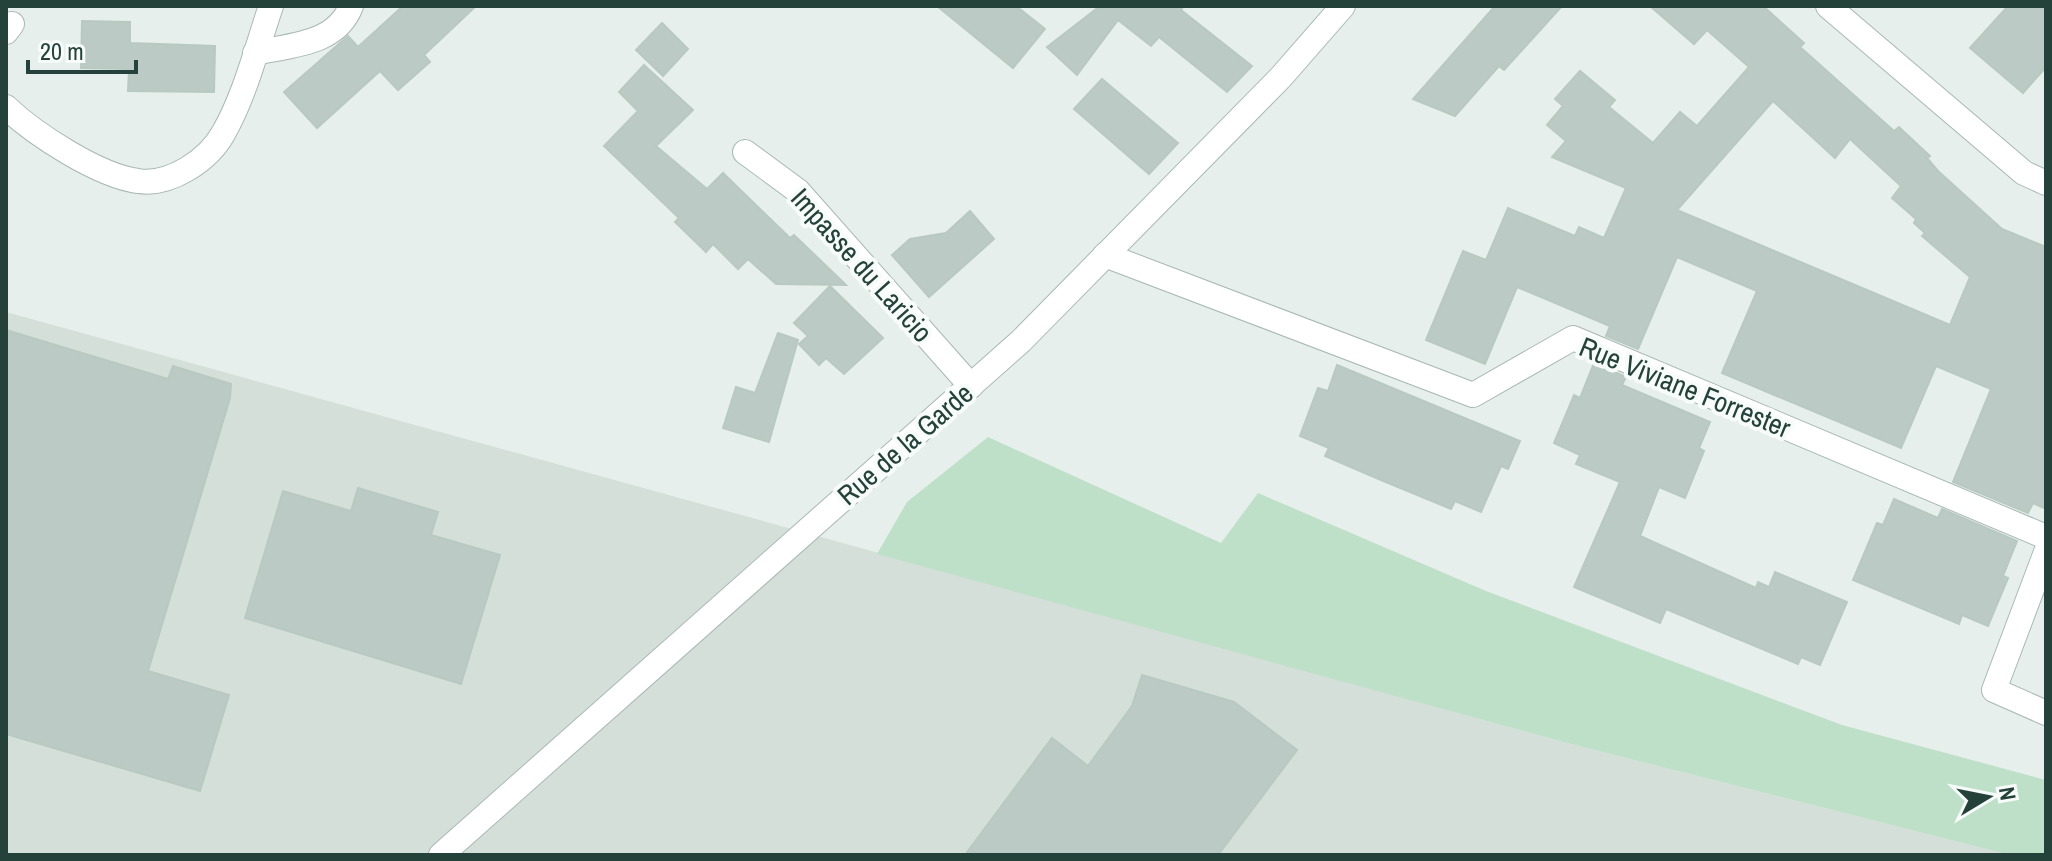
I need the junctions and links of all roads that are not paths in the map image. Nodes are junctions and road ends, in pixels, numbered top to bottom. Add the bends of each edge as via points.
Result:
1 (271, 6) edge
2 (351, 6) edge
3 (1343, 6) edge
4 (1844, 11) edge
5 (255, 53) junction
6 (6, 107) edge
7 (745, 152) dead end
8 (2046, 183) edge
9 (1105, 255) junction
10 (971, 386) junction
11 (2046, 537) edge
12 (2046, 552) edge
13 (2046, 713) edge
14 (441, 855) edge

1 - 5 street
2 - 5 street via 345,21 319,40
3 - 9 street, Rue de la Garde via 1281,77
4 - 8 street via 2024,173
5 - 6 street via 224,134 197,163 170,177 140,182 102,171
7 - 10 street, Impasse du Laricio via 798,191
9 - 10 street, Rue de la Garde
9 - 11 street, Rue Viviane Forrester via 1473,395 1573,338
10 - 14 street, Rue de la Garde
12 - 13 street via 1994,690

